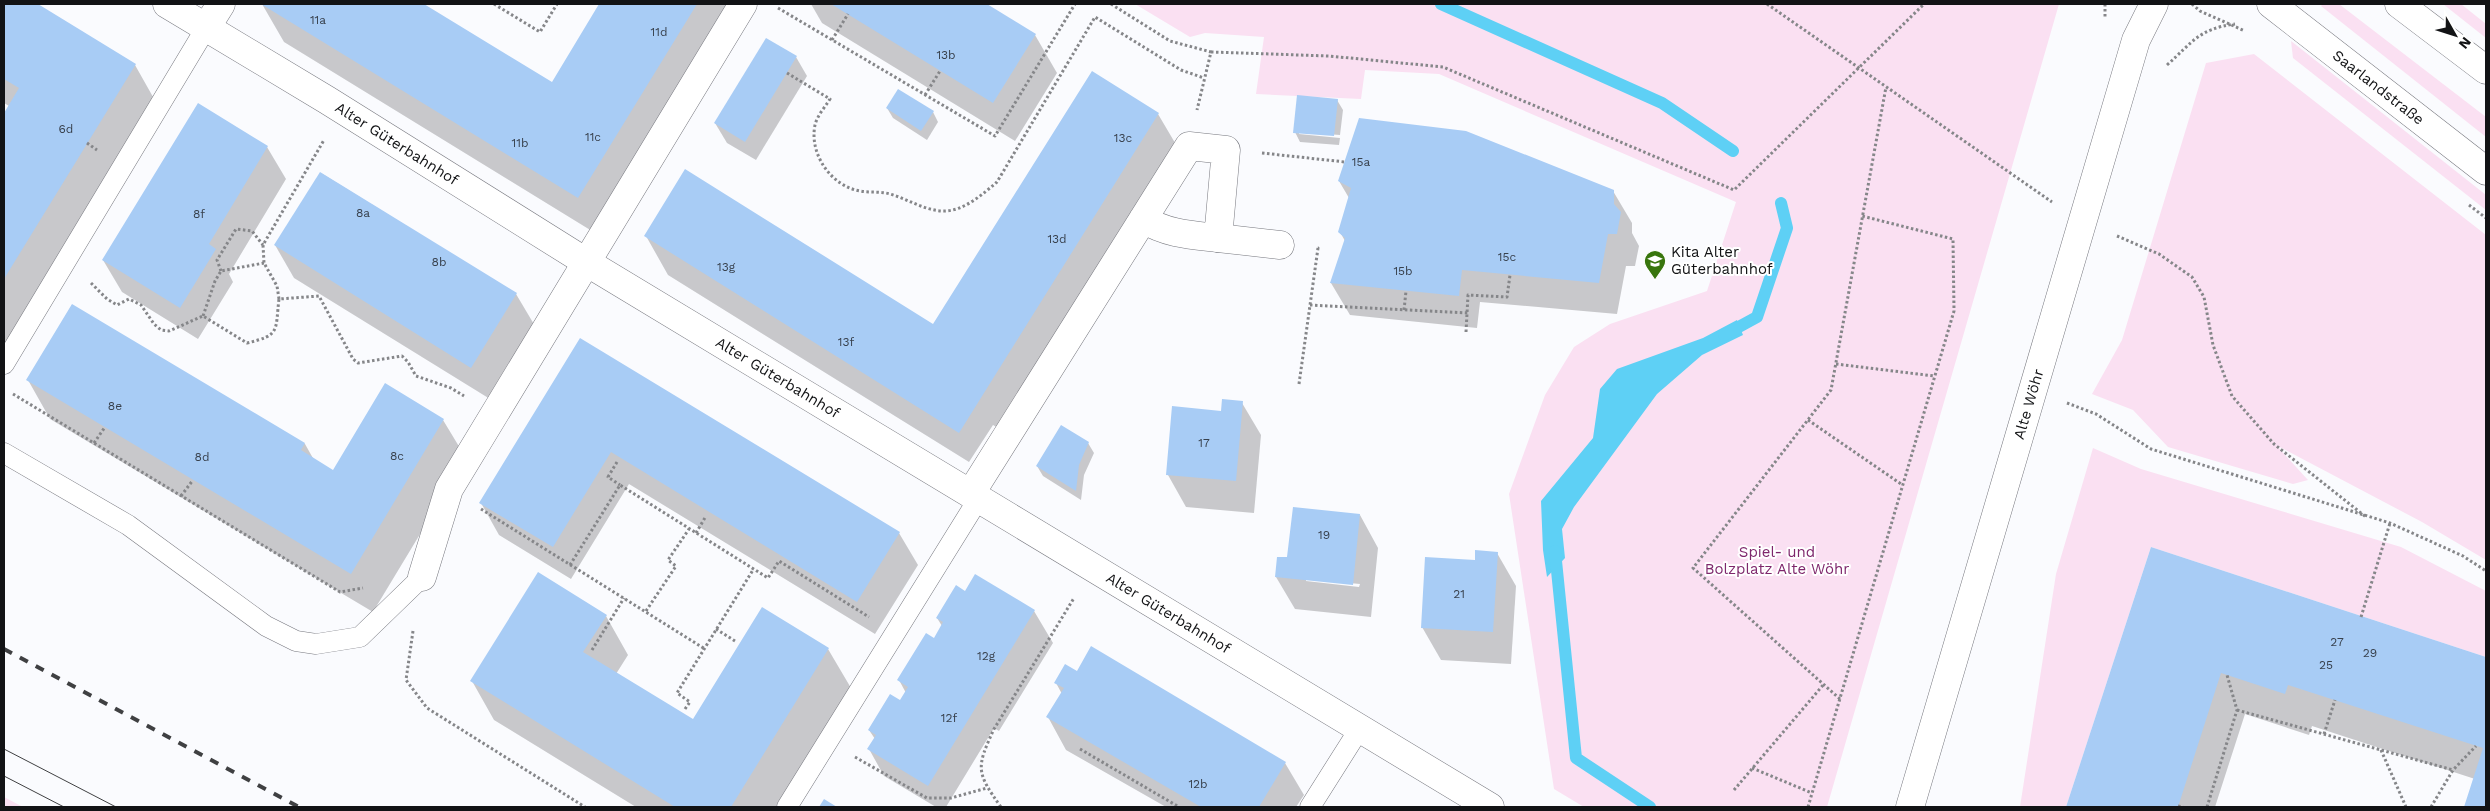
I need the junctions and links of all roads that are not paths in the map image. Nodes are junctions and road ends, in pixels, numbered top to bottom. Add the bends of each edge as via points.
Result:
1 (167, 4) edge
2 (221, 4) edge
3 (743, 4) edge
4 (2154, 4) edge
5 (2272, 4) edge
6 (2399, 4) edge
7 (206, 28) junction
8 (2486, 70) edge
9 (2486, 171) edge
10 (1143, 219) junction
11 (1218, 238) junction
12 (1280, 245) road end
13 (586, 262) junction
14 (4, 364) edge
15 (4, 453) edge
16 (975, 495) junction
17 (422, 577) joint
18 (1360, 728) junction
19 (786, 807) edge
20 (1310, 807) edge
21 (1490, 807) edge
22 (1910, 807) edge

1 - 7 street, Alter Güterbahnhof
2 - 7 street
3 - 13 street
4 - 22 street, Alte Wöhr via 2136,40
5 - 9 street, Saarlandstraße
6 - 8 street
7 - 13 street, Alter Güterbahnhof
7 - 14 lane
10 - 11 street via 1175,234
10 - 11 street via 1188,146 1226,150
10 - 16 street
11 - 12 street
13 - 16 street, Alter Güterbahnhof
13 - 17 street via 449,490
15 - 17 lane via 128,525 266,626 296,641 316,644 360,637
16 - 18 street, Alter Güterbahnhof
16 - 19 lane via 895,632
18 - 20 lane
18 - 21 street, Alter Güterbahnhof

